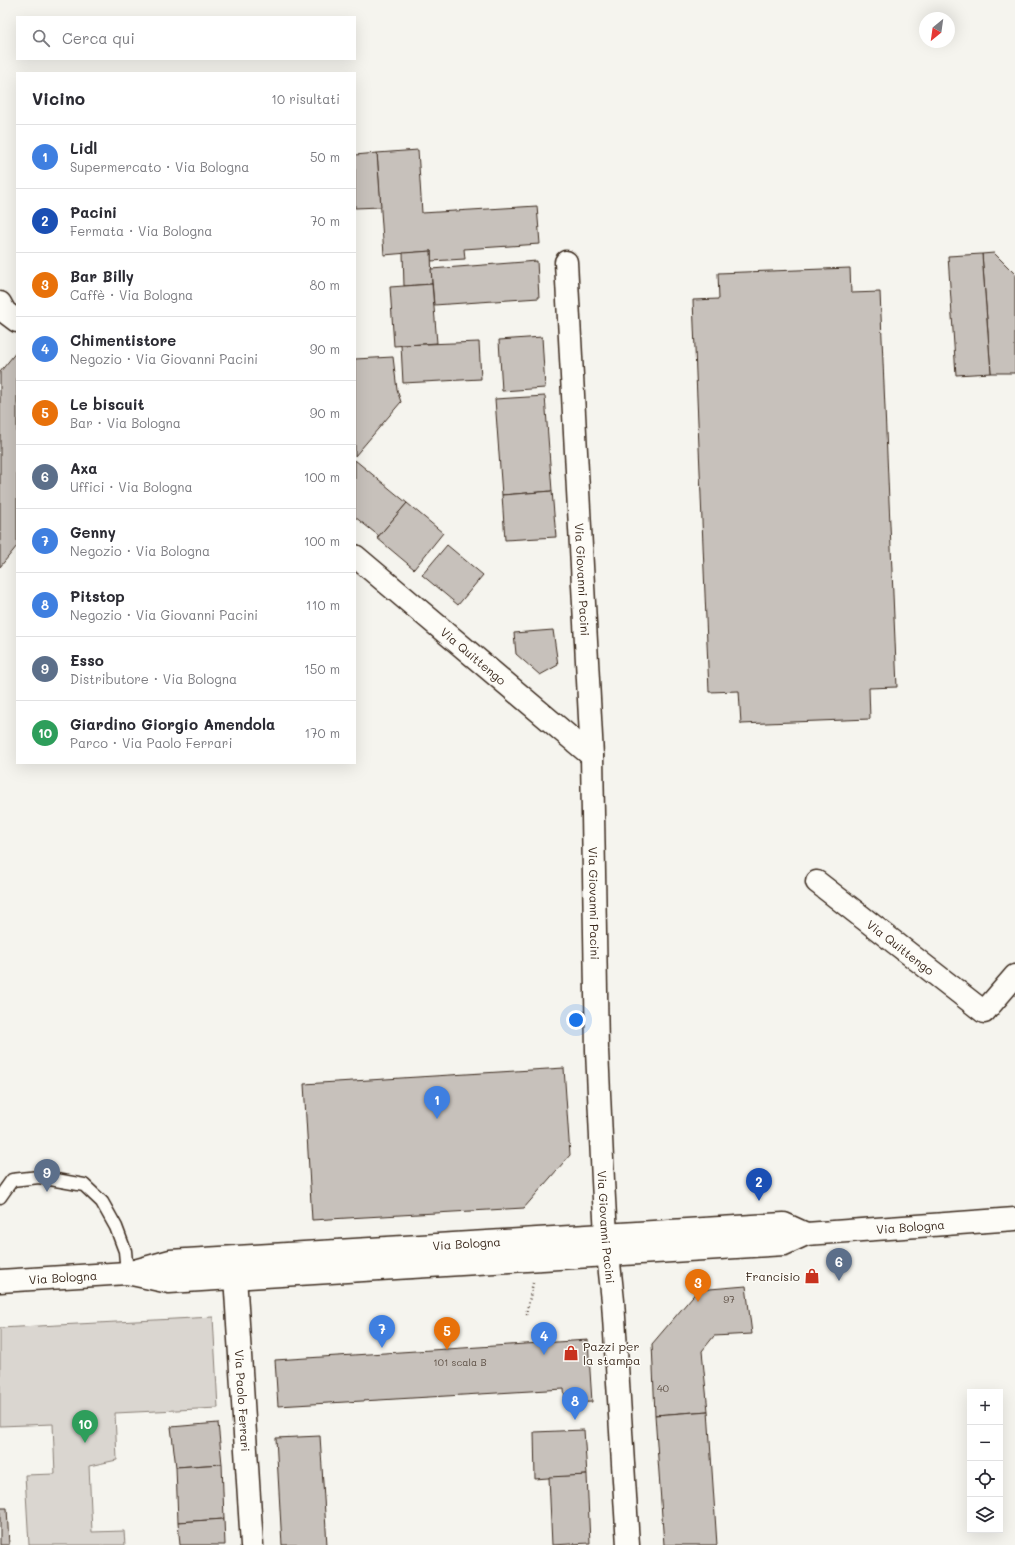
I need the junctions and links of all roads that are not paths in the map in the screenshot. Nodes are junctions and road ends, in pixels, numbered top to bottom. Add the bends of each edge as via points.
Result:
1 (566, 262) dead end
2 (0, 303) edge
3 (16, 320) edge
4 (356, 557) edge
5 (592, 756) junction
6 (817, 882) dead end
7 (1015, 976) edge
8 (0, 1197) edge
9 (1015, 1219) edge
10 (607, 1245) junction
11 (234, 1267) junction
12 (127, 1273) junction
13 (0, 1281) edge
14 (252, 1545) edge
15 (628, 1545) edge

1 - 5 street, Via Giovanni Pacini
2 - 3 street via 5,312
4 - 5 street, Via Quittengo
5 - 10 street, Via Giovanni Pacini via 597,1050
6 - 7 street, Via Quittengo via 984,1012
8 - 12 lane via 12,1180 39,1177 84,1186 102,1202 116,1227 125,1251
9 - 10 street, Via Bologna via 806,1234 784,1244
10 - 11 street, Via Bologna
10 - 15 street, Via Giovanni Pacini via 613,1301
11 - 12 street, Via Bologna via 169,1282
11 - 14 street, Via Paolo Ferrari
12 - 13 street, Via Bologna

